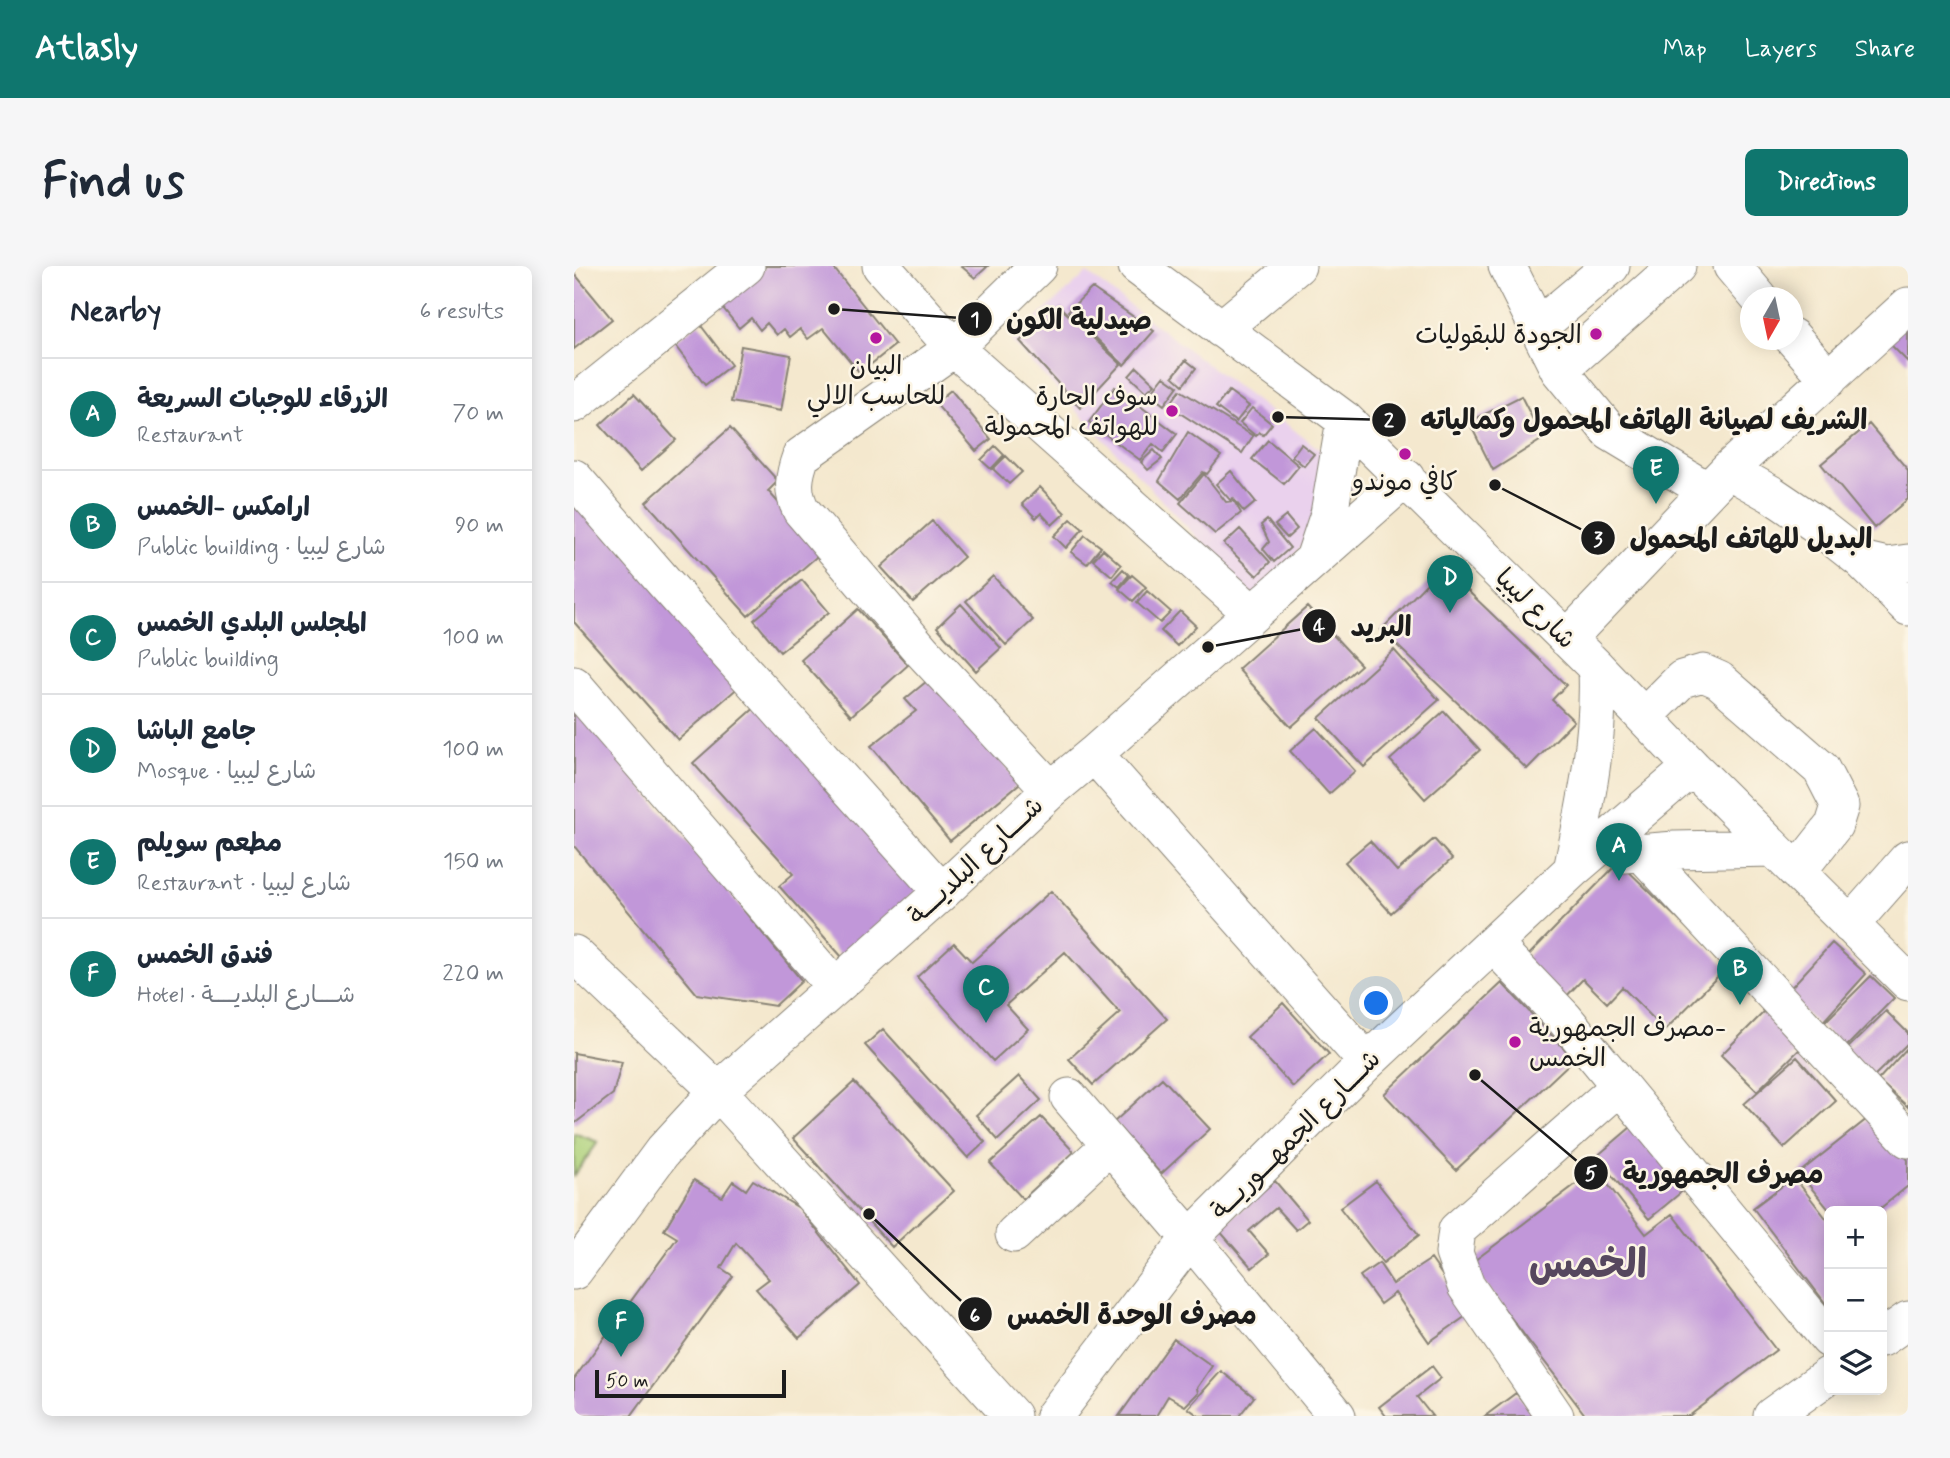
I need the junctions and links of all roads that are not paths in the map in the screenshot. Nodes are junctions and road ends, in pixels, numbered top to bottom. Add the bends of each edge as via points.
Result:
1 (746, 266) edge
2 (881, 266) edge
3 (1038, 266) edge
4 (1297, 266) edge
5 (1507, 266) edge
6 (1611, 266) edge
7 (1677, 266) edge
8 (1732, 266) edge
9 (1164, 272) edge
10 (1750, 287) edge
11 (1908, 306) edge
12 (1537, 328) junction
13 (1221, 329) junction
14 (954, 348) junction
15 (1803, 349) edge
16 (1559, 370) junction
17 (1829, 379) junction
18 (574, 404) edge
19 (1346, 420) junction
20 (574, 478) edge
21 (1406, 478) junction
22 (1718, 481) junction
23 (1861, 560) junction
24 (1313, 561) junction
25 (1908, 563) edge
26 (1908, 607) edge
27 (1252, 613) junction
28 (1567, 639) junction
29 (1597, 668) junction
30 (574, 685) edge
31 (1644, 717) junction
32 (1094, 754) junction
33 (1692, 767) junction
34 (1051, 790) junction
35 (1642, 852) junction
36 (1785, 860) junction
37 (1577, 866) junction
38 (1904, 871) edge
39 (942, 892) junction
40 (1850, 925) junction
41 (1493, 944) junction
42 (574, 954) edge
43 (1908, 982) edge
44 (835, 988) junction
45 (1367, 1062) junction
46 (1620, 1086) junction
47 (718, 1091) junction
48 (1069, 1097) dead end
49 (1908, 1139) edge
50 (1110, 1145) junction
51 (1014, 1234) dead end
52 (1190, 1238) junction
53 (574, 1271) edge
54 (1908, 1320) edge
55 (1824, 1333) edge
56 (1887, 1335) edge
57 (1824, 1379) edge
58 (1012, 1416) edge
59 (1054, 1416) edge
60 (1337, 1416) edge
61 (1555, 1416) edge
62 (1772, 1416) edge

1 - 18 street
2 - 14 street
3 - 14 street
4 - 13 street
5 - 12 street
6 - 12 street
7 - 16 street
8 - 10 street
9 - 13 street, شارع ليبيا
11 - 17 street
12 - 16 street
13 - 19 street, شارع ليبيا
14 - 27 street
14 - 34 street via 801,456 794,497 800,510 921,650
15 - 17 street
16 - 22 street via 1610,432
17 - 22 street
19 - 21 street, شارع ليبيا
19 - 24 street via 1329,514
20 - 39 street
21 - 24 street, شــــارع البلديــــة
21 - 28 street, شارع ليبيا
22 - 23 street via 1771,494
22 - 28 street
23 - 25 street via 1887,566
23 - 26 street
24 - 27 street, شــــارع البلديــــة
27 - 32 street, شــــارع البلديــــة
28 - 29 street, شارع ليبيا
29 - 31 street, شارع ليبيا
29 - 37 street via 1599,704
30 - 44 street
31 - 33 street, شارع ليبيا
31 - 36 street via 1682,679 1703,673 1719,680 1821,769 1840,806 1834,825
32 - 34 street, شــــارع البلديــــة
32 - 45 street
33 - 36 street, شارع ليبيا
33 - 37 street, شــــارع الجمهـــوريـــة
34 - 39 street, شــــارع البلديــــة
35 - 36 street
35 - 37 street
35 - 49 street
36 - 40 street, شارع ليبيا
37 - 41 street, شــــارع الجمهـــوريـــة
38 - 40 street
39 - 44 street, شــــارع البلديــــة
40 - 43 street, شارع ليبيا
41 - 45 street, شــــارع الجمهـــوريـــة
41 - 46 street via 1564,1018
42 - 47 street
44 - 47 street, شــــارع البلديــــة
45 - 52 street, شــــارع الجمهـــوريـــة
46 - 55 street
46 - 61 street via 1457,1230 1454,1253 1466,1286
47 - 53 street, شــــارع البلديــــة via 663,1152
47 - 58 street
48 - 50 street
50 - 51 street
50 - 52 street
52 - 59 street, شــــارع الجمهـــوريـــة
52 - 60 street
54 - 56 street
57 - 62 street

